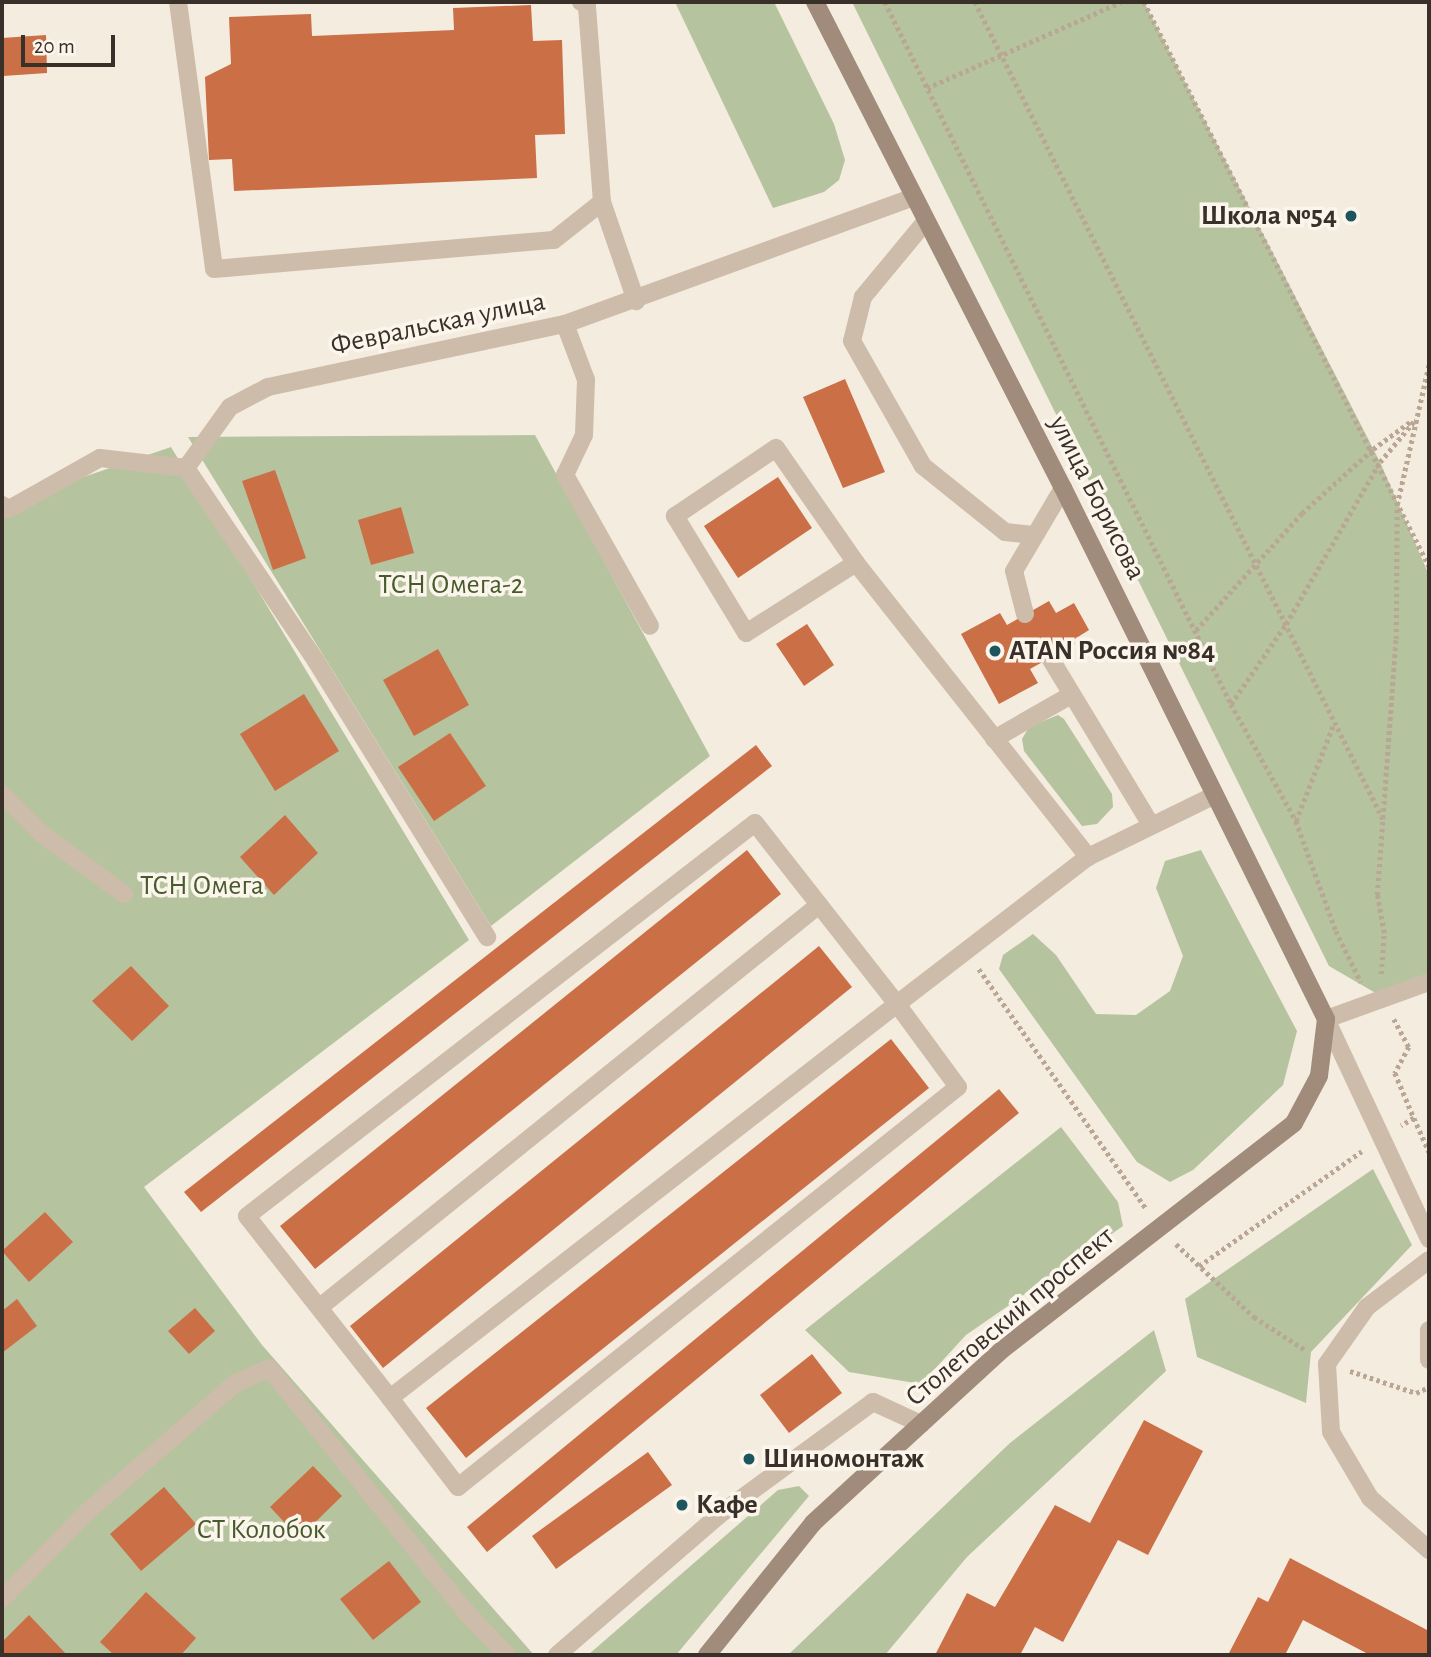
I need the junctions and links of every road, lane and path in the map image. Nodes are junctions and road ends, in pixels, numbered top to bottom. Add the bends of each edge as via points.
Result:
1 (178, 2) edge
2 (581, 2) edge
3 (815, 2) edge
4 (885, 2) edge
5 (975, 2) edge
6 (1121, 2) edge
7 (1144, 2) edge
8 (1000, 53) junction
9 (927, 88) junction
10 (914, 197) junction
11 (602, 202) junction
12 (926, 221) junction
13 (636, 301) junction
14 (565, 324) junction
15 (1429, 364) edge
16 (1417, 418) junction
17 (1373, 449) junction
18 (1380, 462) junction
19 (186, 468) junction
20 (1063, 488) junction
21 (2, 505) edge
22 (1397, 505) junction
23 (1035, 535) junction
24 (856, 563) junction
25 (1255, 563) junction
26 (1429, 566) edge
27 (1025, 614) dead end
28 (1286, 624) junction
29 (650, 626) dead end
30 (1195, 630) junction
31 (1050, 658) dead end
32 (1071, 695) junction
33 (1231, 704) junction
34 (1335, 722) junction
35 (994, 739) junction
36 (2, 794) edge
37 (1215, 795) junction
38 (1296, 821) junction
39 (1386, 824) junction
40 (1151, 825) junction
41 (1087, 857) junction
42 (124, 894) dead end
43 (819, 905) junction
44 (487, 937) dead end
45 (966, 951) junction
46 (1429, 982) edge
47 (1364, 988) dead end
48 (1381, 991) junction
49 (897, 1004) junction
50 (1326, 1019) junction
51 (1414, 1118) junction
52 (1383, 1136) junction
53 (1429, 1152) edge
54 (1424, 1213) edge
55 (1159, 1228) junction
56 (1429, 1239) edge
57 (1429, 1260) edge
58 (1199, 1266) junction
59 (320, 1307) junction
60 (1429, 1330) edge
61 (1429, 1360) edge
62 (1327, 1364) junction
63 (1429, 1388) edge
64 (390, 1398) junction
65 (922, 1424) junction
66 (1429, 1550) edge
67 (2, 1599) edge
68 (507, 1655) edge
69 (557, 1655) edge
70 (707, 1655) edge

1 - 11 street via 214,269 554,240
2 - 11 street via 587,5
3 - 10 main road, улица Борисова
4 - 9 path
5 - 8 path
6 - 8 path
7 - 17 path
8 - 9 path
8 - 25 path
9 - 30 path
10 - 12 main road, улица Борисова
10 - 13 street, Февральская улица
11 - 13 street
12 - 20 main road, улица Борисова
12 - 23 street via 863,297 852,341 923,466 1005,532
13 - 14 street, Февральская улица
14 - 19 street, Февральская улица via 268,387 230,407
14 - 29 street via 586,380 584,435 565,475
15 - 16 path
16 - 17 path
16 - 18 path
16 - 22 path
17 - 18 path
17 - 25 path
18 - 22 path
18 - 28 path
19 - 21 street via 100,458 9,509
19 - 44 street via 316,661
20 - 23 street
20 - 37 main road, улица Борисова
22 - 26 path
22 - 39 path via 1396,639
23 - 27 street via 1014,571
24 - 24 street via 746,633 675,516 776,449
24 - 35 street
25 - 28 path
25 - 30 path
28 - 33 path
28 - 34 path
30 - 33 path
31 - 32 street
32 - 35 street
32 - 40 street
33 - 38 path
34 - 38 path
34 - 39 path
35 - 41 street
36 - 42 street via 42,834
37 - 40 street
37 - 50 main road, улица Борисова
38 - 47 path via 1336,931
39 - 48 path via 1377,895 1384,933
40 - 41 street
41 - 45 street
43 - 49 street
43 - 59 street
43 - 59 street via 755,823 247,1216
45 - 49 street
45 - 55 path
46 - 48 street
48 - 50 street
48 - 51 path via 1409,1047 1395,1073
49 - 64 street
49 - 64 street via 958,1087 458,1488
50 - 52 street
50 - 55 main road, Столетовский проспект via 1319,1076 1294,1123
51 - 52 path
51 - 53 path
52 - 54 street
52 - 58 path
54 - 56 street
55 - 58 path
55 - 65 main road, Столетовский проспект via 1003,1349
57 - 62 street via 1367,1307
58 - 62 path via 1254,1317
59 - 64 street
60 - 61 street
62 - 63 path via 1416,1393
62 - 66 street via 1331,1432 1370,1499
65 - 69 street via 873,1402 719,1516
65 - 70 main road, Столетовский проспект via 813,1523
67 - 68 street via 88,1511 236,1383 269,1368 466,1612

